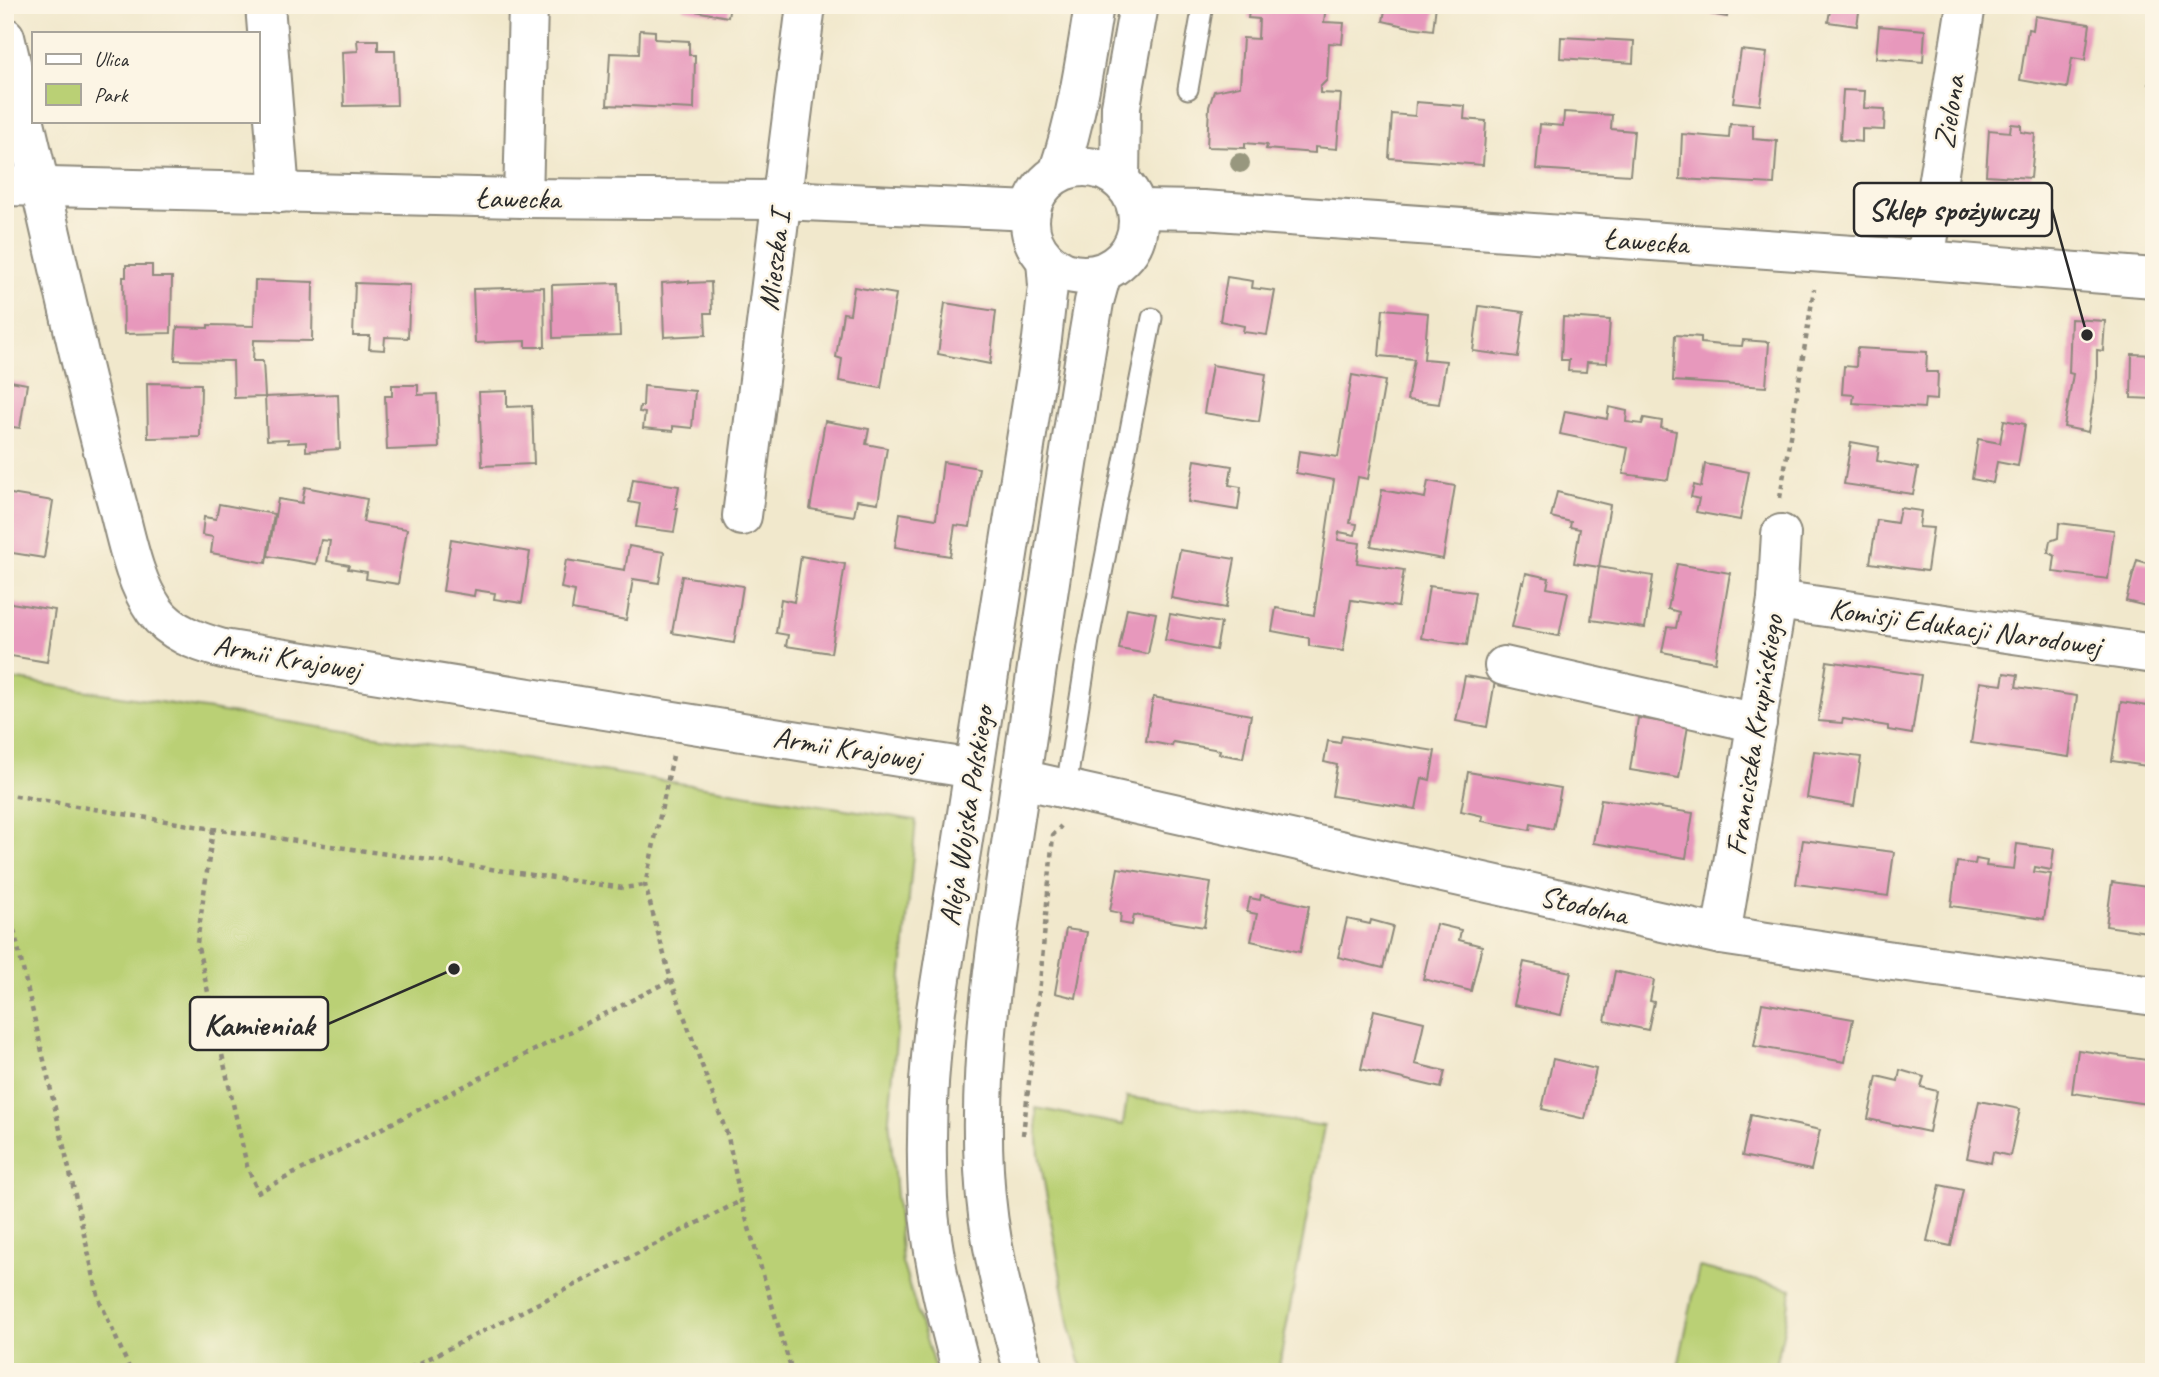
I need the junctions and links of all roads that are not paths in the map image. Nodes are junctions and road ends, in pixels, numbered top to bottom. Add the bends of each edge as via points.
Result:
1 (265, 5) edge
2 (528, 5) edge
3 (806, 5) edge
4 (1094, 5) edge
5 (1139, 5) edge
6 (1203, 5) edge
7 (1966, 5) edge
8 (5, 37) edge
9 (1188, 89) dead end
10 (1058, 173) junction
11 (23, 186) edge
12 (280, 193) junction
13 (1129, 195) junction
14 (523, 198) junction
15 (781, 200) junction
16 (1031, 211) junction
17 (1046, 260) junction
18 (1925, 260) junction
19 (1102, 272) junction
20 (2154, 278) edge
21 (1152, 318) dead end
22 (742, 516) dead end
23 (1781, 534) road end
24 (1777, 600) junction
25 (2154, 654) edge
26 (1504, 666) dead end
27 (1757, 723) junction
28 (974, 769) junction
29 (1021, 779) junction
30 (1065, 804) junction
31 (1721, 935) junction
32 (2154, 996) edge
33 (962, 1372) edge
34 (1024, 1372) edge

1 - 12 street
2 - 14 street
3 - 15 street, Mieszka I
4 - 10 street via 1079,99
5 - 13 street via 1119,141
6 - 9 lane
7 - 18 street, Zielona
8 - 11 street, Armii Krajowej
10 - 13 street via 1090,167 1106,172
10 - 16 street via 1040,189
11 - 12 street, Ławecka
11 - 28 street, Armii Krajowej via 141,589 157,614 179,632 223,649
12 - 14 street, Ławecka
13 - 18 street, Ławecka via 1203,210
13 - 19 street via 1138,229 1132,248 1119,263
14 - 15 street, Ławecka
15 - 16 street, Ławecka
15 - 22 street, Mieszka I
16 - 17 street via 1035,246
17 - 19 street via 1082,276
17 - 28 street, Aleja Wojska Polskiego via 1042,339
18 - 20 street, Ławecka
19 - 29 street, Aleja Wojska Polskiego
21 - 30 lane via 1089,640
23 - 24 street, Franciszka Krupińskiego
24 - 25 street, Komisji Edukacji Narodowej
24 - 27 street, Franciszka Krupińskiego
26 - 27 street
27 - 31 street, Franciszka Krupińskiego
28 - 33 street, Aleja Wojska Polskiego via 936,1010 927,1098 931,1224
29 - 30 street, Stodolna
29 - 34 street, Aleja Wojska Polskiego via 991,990 984,1169 999,1282
30 - 31 street, Stodolna
31 - 32 street, Stodolna

